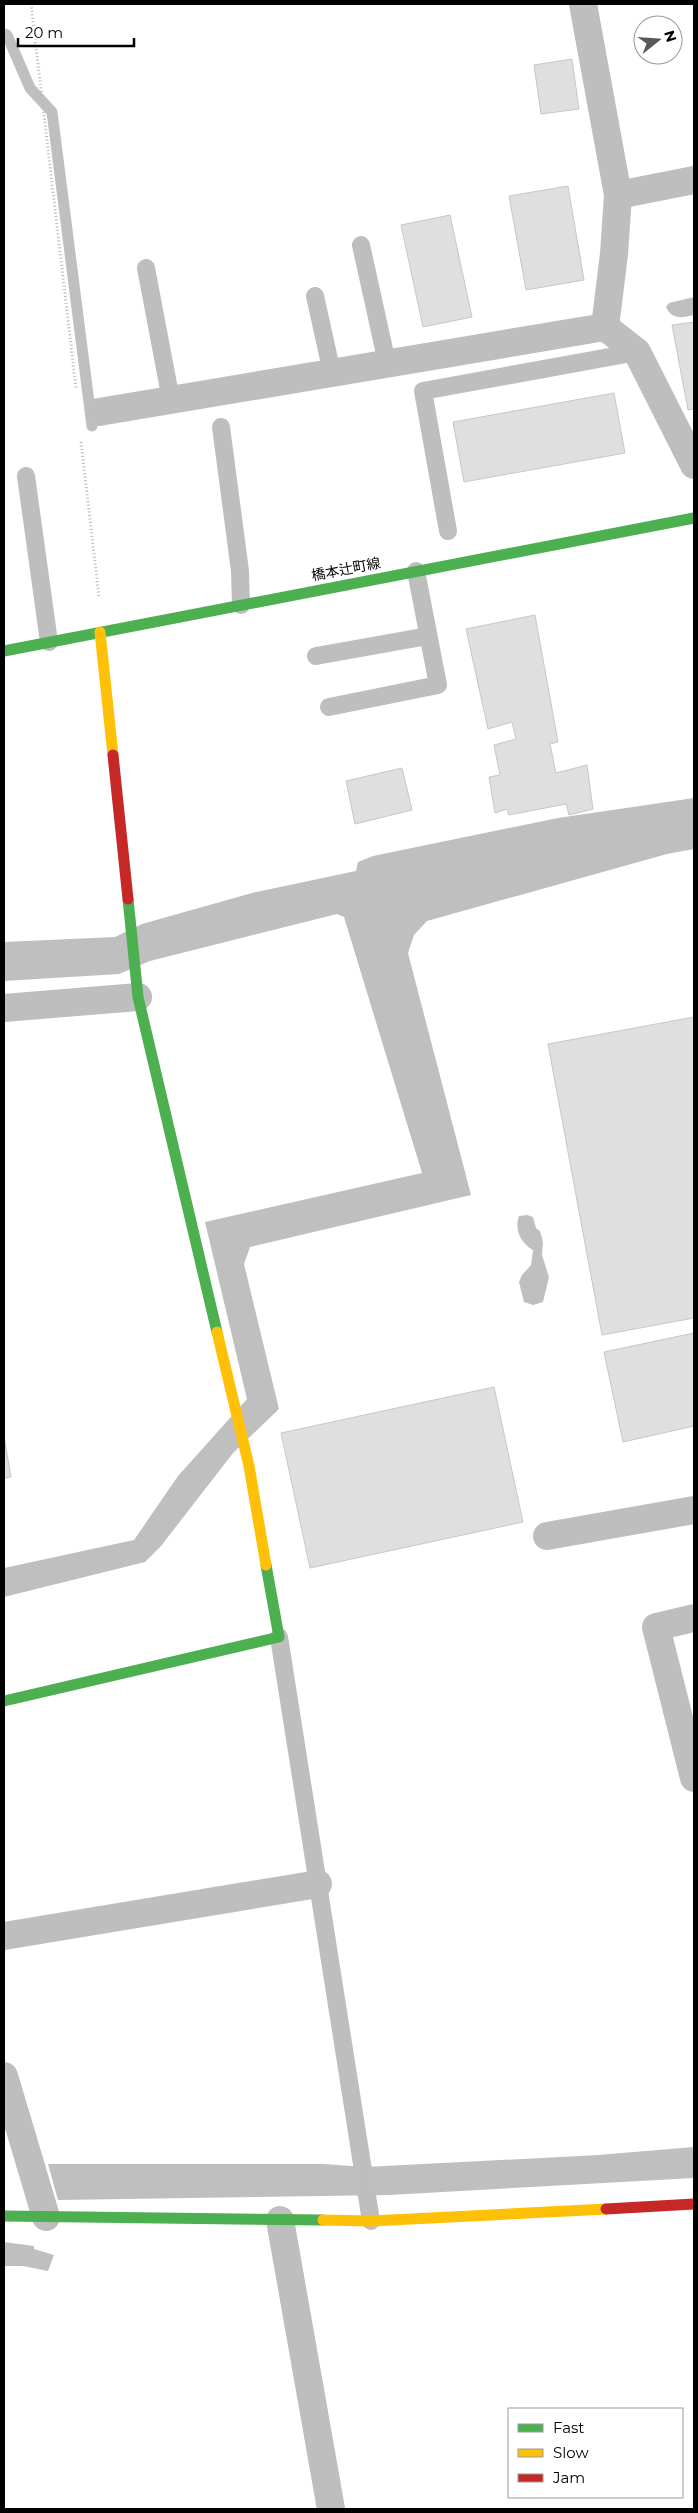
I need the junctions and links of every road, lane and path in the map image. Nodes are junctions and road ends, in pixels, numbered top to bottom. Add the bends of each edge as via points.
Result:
1 (31, 4) edge
2 (583, 4) edge
3 (694, 180) edge
4 (618, 195) junction
5 (361, 245) dead end
6 (146, 268) dead end
7 (315, 296) dead end
8 (605, 327) junction
9 (637, 352) junction
10 (387, 363) junction
11 (332, 373) junction
12 (76, 389) dead end
13 (171, 400) junction
14 (98, 412) dead end
15 (221, 427) dead end
16 (81, 439) dead end
17 (694, 465) edge
18 (26, 476) dead end
19 (694, 518) edge
20 (448, 531) dead end
21 (416, 571) junction
22 (99, 597) dead end
23 (240, 605) junction
24 (100, 632) junction
25 (428, 636) junction
26 (50, 642) junction
27 (4, 651) edge
28 (316, 656) dead end
29 (329, 707) dead end
30 (138, 985) junction
31 (4, 1008) edge
32 (694, 1510) edge
33 (547, 1536) dead end
34 (694, 1618) edge
35 (279, 1637) junction
36 (4, 1701) edge
37 (694, 1778) edge
38 (318, 1884) junction
39 (4, 1936) edge
40 (4, 2076) edge
41 (694, 2204) edge
42 (4, 2216) edge
43 (46, 2217) junction
44 (280, 2220) junction
45 (371, 2221) junction
46 (331, 2509) edge

1 - 12 path
2 - 4 street
3 - 4 street
4 - 8 street
5 - 10 lane
6 - 13 lane
7 - 11 lane
8 - 9 street
8 - 10 street
9 - 17 street
9 - 20 lane via 423,391
10 - 11 street
11 - 13 street
13 - 14 street
15 - 23 lane via 240,571
16 - 22 path
18 - 26 lane
19 - 21 street, 橋本辻町線
21 - 23 street, 橋本辻町線
21 - 25 lane
23 - 24 street, 橋本辻町線
24 - 26 street, 橋本辻町線
24 - 30 street
25 - 28 lane
25 - 29 lane via 438,685
26 - 27 street, 橋本辻町線
30 - 31 street
30 - 35 street via 249,1466
32 - 33 street
34 - 37 street via 656,1628
35 - 36 street
35 - 38 lane
38 - 39 street
38 - 45 lane
40 - 43 street
41 - 45 street
42 - 43 street
43 - 44 street
44 - 45 street
44 - 46 street

